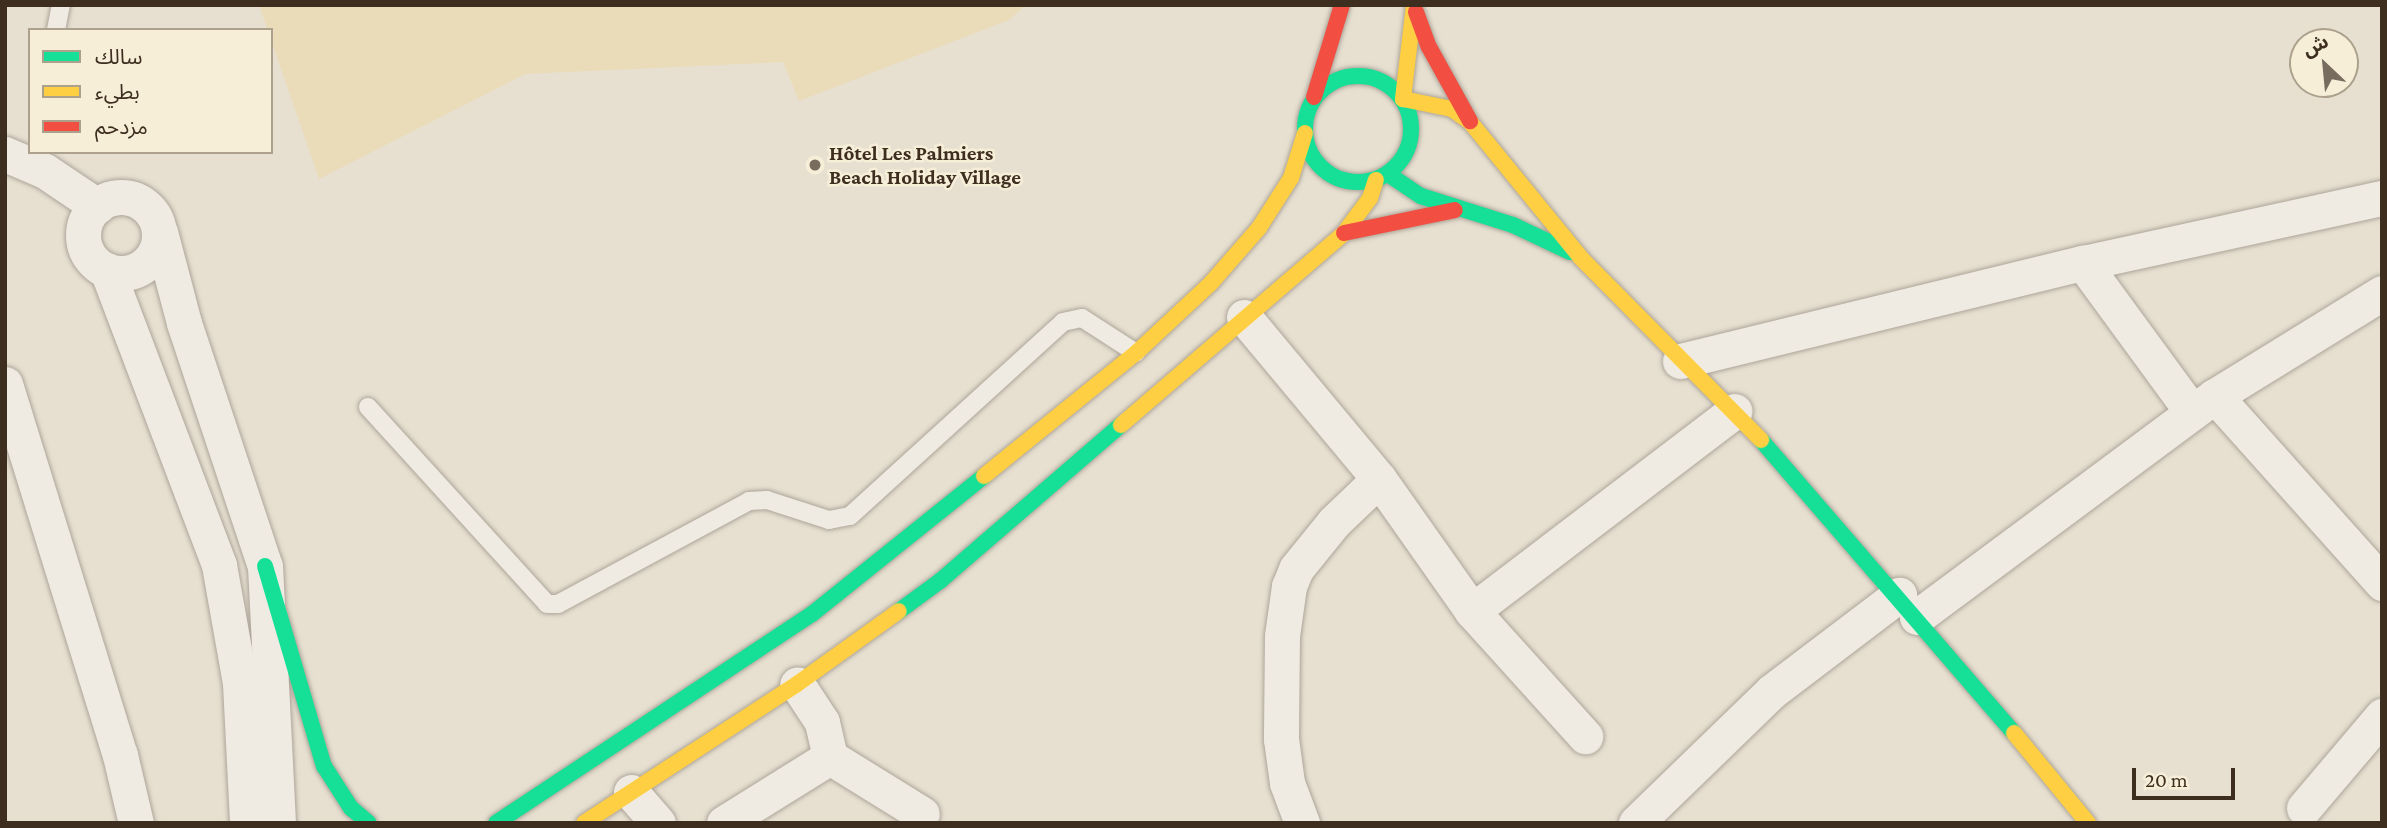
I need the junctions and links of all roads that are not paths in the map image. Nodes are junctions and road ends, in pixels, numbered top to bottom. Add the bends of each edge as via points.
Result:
1 (61, 5) edge
2 (1342, 5) edge
3 (1414, 6) edge
4 (56, 28) edge
5 (1314, 97) junction
6 (1403, 99) junction
7 (1471, 123) junction
8 (1305, 133) junction
9 (20, 153) edge
10 (1382, 177) junction
11 (2382, 198) edge
12 (97, 206) junction
13 (1457, 209) junction
14 (160, 232) junction
15 (1344, 233) junction
16 (1581, 258) junction
17 (2082, 263) junction
18 (107, 270) junction
19 (2382, 293) edge
20 (1244, 317) junction
21 (1145, 361) junction
22 (1680, 361) junction
23 (5, 384) edge
24 (1171, 387) junction
25 (2204, 404) junction
26 (368, 407) dead end
27 (1735, 411) junction
28 (1380, 479) junction
29 (265, 566) junction
30 (2382, 583) edge
31 (1908, 606) junction
32 (1472, 611) junction
33 (797, 684) junction
34 (2382, 716) edge
35 (1585, 736) dead end
36 (830, 757) junction
37 (631, 792) junction
38 (2304, 807) dead end
39 (512, 813) junction
40 (922, 814) dead end
41 (2080, 820) edge
42 (136, 823) edge
43 (247, 823) edge
44 (278, 823) edge
45 (369, 823) edge
46 (482, 823) edge
47 (496, 823) edge
48 (584, 823) edge
49 (658, 823) edge
50 (724, 823) edge
51 (1302, 823) edge
52 (1636, 823) edge

1 - 4 lane
2 - 5 main road
3 - 6 main road
3 - 7 main road via 1429,47
5 - 6 main road via 1328,85 1362,76 1379,79
5 - 8 main road
6 - 7 main road via 1440,104
6 - 10 main road via 1412,131 1408,148
7 - 16 main road
8 - 10 main road via 1316,163 1329,174 1344,181
8 - 21 main road via 1291,178 1259,228
9 - 12 street
10 - 13 main road
10 - 15 main road
11 - 17 street
12 - 14 street via 118,197 142,202
12 - 18 street via 83,228 83,241 96,264
13 - 15 main road
13 - 16 main road via 1513,225
14 - 18 street via 153,257 144,266 133,272
14 - 29 street via 184,323
15 - 20 main road
16 - 22 main road
17 - 22 street
17 - 25 street
18 - 43 street via 219,565 240,683
19 - 25 street
20 - 24 main road
20 - 28 street
21 - 24 main road
21 - 26 lane via 1082,318 1063,322 850,516 829,520 767,500 749,501 558,604 547,604
21 - 39 main road via 812,614
22 - 27 main road
23 - 42 street via 120,755
24 - 33 main road via 940,581
25 - 30 street
25 - 31 street
27 - 31 main road
27 - 32 street
28 - 32 street
28 - 51 street via 1334,522 1296,569 1289,586 1282,636 1280,739 1287,782
29 - 44 street
29 - 45 main road via 324,766 351,808
31 - 41 main road
31 - 52 street via 1771,692
32 - 35 street
33 - 36 street via 822,723
33 - 37 main road
34 - 38 street
36 - 40 street
36 - 50 street
37 - 48 main road
37 - 49 street
39 - 46 main road
39 - 47 main road

